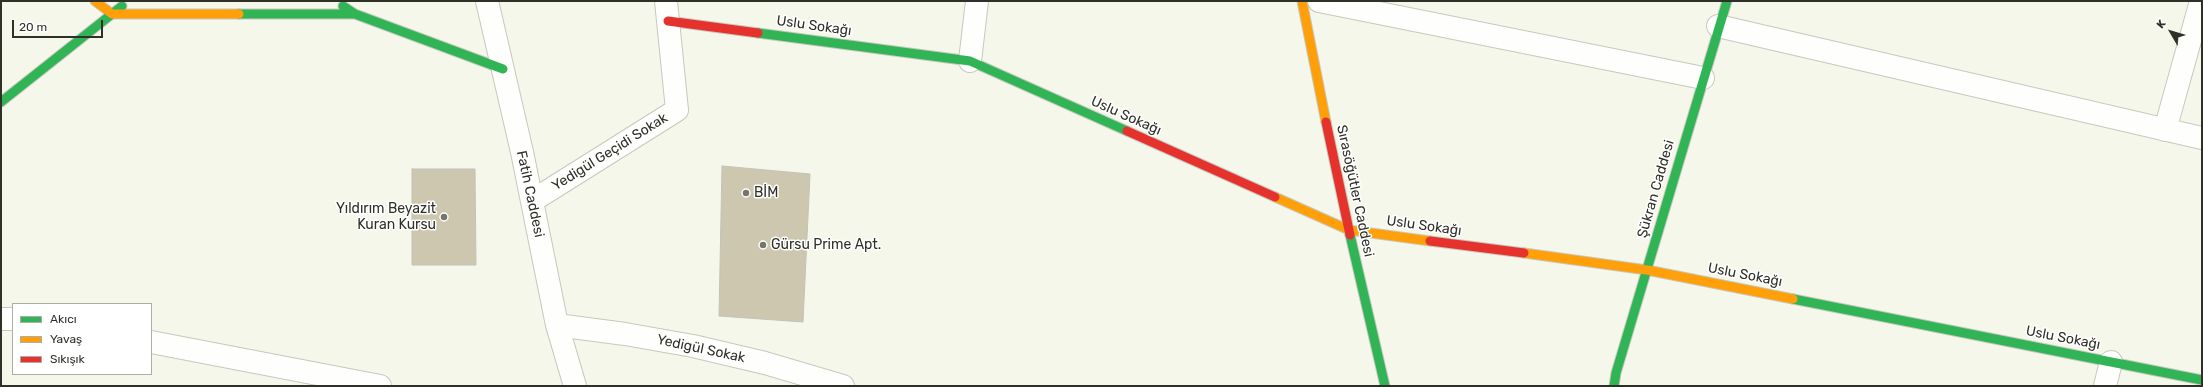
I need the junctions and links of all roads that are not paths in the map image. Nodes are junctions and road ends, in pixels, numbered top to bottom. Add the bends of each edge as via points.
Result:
1 (96, 1) edge
2 (129, 1) edge
3 (335, 1) edge
4 (487, 1) edge
5 (977, 1) edge
6 (1302, 1) edge
7 (1319, 1) edge
8 (1726, 1) edge
9 (2201, 1) edge
10 (667, 11) edge
11 (112, 14) junction
12 (355, 14) junction
13 (1718, 26) junction
14 (970, 61) junction
15 (503, 69) junction
16 (1703, 78) junction
17 (1, 102) edge
18 (2165, 130) junction
19 (2202, 138) edge
20 (532, 201) junction
21 (1349, 230) junction
22 (1647, 270) junction
23 (1, 319) edge
24 (12, 319) edge
25 (557, 325) junction
26 (152, 342) edge
27 (2111, 362) junction
28 (2202, 380) edge
29 (380, 386) edge
30 (575, 386) edge
31 (843, 386) edge
32 (1385, 386) edge
33 (1614, 386) edge
34 (2105, 386) edge

1 - 11 street
2 - 11 street
3 - 12 street
4 - 15 street, Fatih Caddesi
5 - 14 street
6 - 21 street, Sırasöğütler Caddesi
7 - 16 street
8 - 13 street, Şükran Caddesi
9 - 18 street
10 - 14 street, Uslu Sokağı
10 - 20 street, Yedigül Geçidi Sokak via 677,110
11 - 12 street
11 - 17 street
12 - 15 street
13 - 16 street, Şükran Caddesi
13 - 18 street
14 - 21 street, Uslu Sokağı
15 - 20 street, Fatih Caddesi
16 - 22 street, Şükran Caddesi
18 - 19 street
20 - 25 street, Fatih Caddesi
21 - 22 street, Uslu Sokağı
21 - 32 street, Sırasöğütler Caddesi
22 - 27 street, Uslu Sokağı
22 - 33 street, Şükran Caddesi
23 - 24 street
25 - 30 street, Fatih Caddesi
25 - 31 street, Yedigül Sokak via 693,346 765,363
26 - 29 street
27 - 28 street, Uslu Sokağı
27 - 34 street

